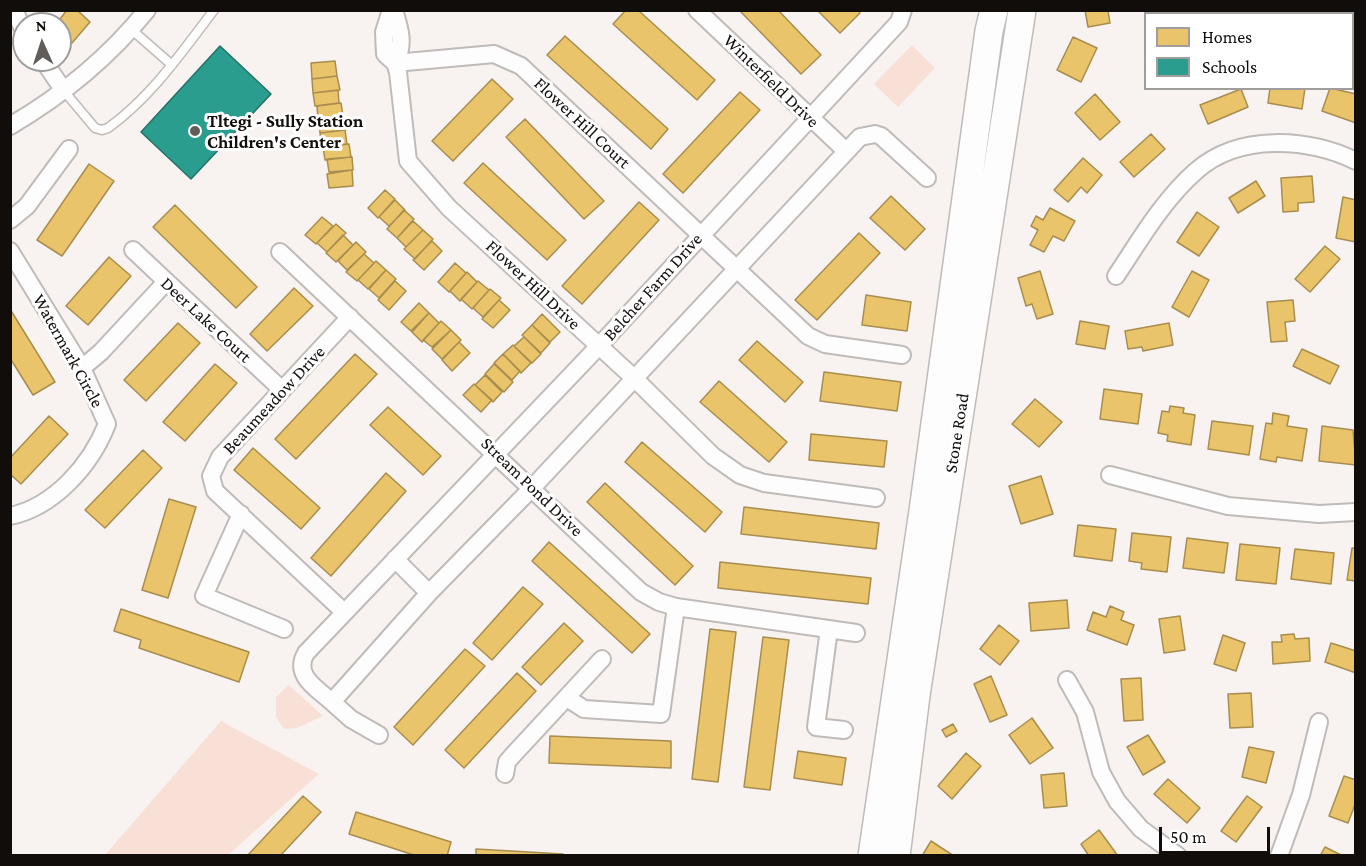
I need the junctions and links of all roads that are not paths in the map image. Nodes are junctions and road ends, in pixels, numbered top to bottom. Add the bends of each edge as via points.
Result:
1 (147, 10) edge
2 (214, 10) edge
3 (392, 10) edge
4 (697, 10) edge
5 (903, 10) edge
6 (994, 10) edge
7 (1022, 10) edge
8 (132, 30) junction
9 (395, 63) junction
10 (172, 65) junction
11 (51, 72) edge
12 (64, 91) junction
13 (809, 118) junction
14 (10, 126) edge
15 (69, 148) dead end
16 (846, 151) junction
17 (1356, 161) edge
18 (927, 178) dead end
19 (10, 220) edge
20 (701, 234) junction
21 (133, 250) dead end
22 (10, 251) edge
23 (280, 252) dead end
24 (737, 268) junction
25 (1116, 276) dead end
26 (165, 283) junction
27 (350, 317) junction
28 (599, 346) junction
29 (902, 355) dead end
30 (82, 368) junction
31 (635, 379) junction
32 (281, 389) junction
33 (496, 453) junction
34 (1110, 475) dead end
35 (532, 488) junction
36 (876, 498) dead end
37 (1356, 512) edge
38 (241, 514) junction
39 (10, 516) edge
40 (395, 560) junction
41 (429, 593) junction
42 (676, 607) junction
43 (344, 612) junction
44 (284, 629) dead end
45 (829, 629) junction
46 (856, 633) dead end
47 (602, 659) dead end
48 (1067, 680) dead end
49 (567, 698) junction
50 (332, 702) junction
51 (1319, 722) dead end
52 (844, 730) dead end
53 (379, 735) dead end
54 (505, 774) dead end
55 (872, 855) edge
56 (896, 855) edge
57 (1178, 855) edge
58 (1279, 855) edge

1 - 8 street
2 - 10 lane
3 - 9 street, Flower Hill Drive via 384,32 385,54
4 - 13 street, Winterfield Drive
5 - 13 street, Belcher Farm Drive via 899,22
6 - 55 main road, Stone Road
7 - 56 main road, Stone Road via 916,695
8 - 10 lane
8 - 12 street
9 - 20 street, Flower Hill Court via 494,54 521,66
9 - 28 street, Flower Hill Drive via 408,161 449,208
10 - 12 lane via 140,100 102,130 85,118
11 - 12 street
12 - 14 street
13 - 16 street, Winterfield Drive
13 - 20 street, Belcher Farm Drive
15 - 19 street via 27,206
16 - 18 street via 860,137 881,136
16 - 24 street
17 - 25 street via 1315,146 1288,142 1219,156 1195,171 1164,205
20 - 24 street, Flower Hill Court
20 - 28 street, Belcher Farm Drive
21 - 26 street, Deer Lake Court
22 - 30 street, Watermark Circle
23 - 27 street, Stream Pond Drive
24 - 29 street, Flower Hill Court via 808,336 825,344
24 - 31 street
26 - 30 street
26 - 32 street, Deer Lake Court
27 - 32 street, Beaumeadow Drive
27 - 33 street, Stream Pond Drive
28 - 31 street, Flower Hill Drive
28 - 33 street, Belcher Farm Drive
30 - 39 street, Watermark Circle via 107,424 99,443 69,483 30,512
31 - 35 street
31 - 36 street, Flower Hill Drive via 713,456 740,475 764,483
32 - 38 street, Beaumeadow Drive via 220,457 210,476 215,491
33 - 35 street, Stream Pond Drive
33 - 40 street, Belcher Farm Drive
34 - 37 street via 1228,506
35 - 41 street
35 - 42 street, Stream Pond Drive via 641,592
38 - 43 street, Beaumeadow Drive
38 - 44 street via 204,596
40 - 41 street
40 - 43 street, Belcher Farm Drive
41 - 50 street
42 - 45 street, Stream Pond Drive
42 - 49 street via 661,714 584,709
43 - 50 street, Belcher Farm Drive via 301,661 307,680
45 - 46 street, Stream Pond Drive
45 - 52 street via 816,727
47 - 49 street
48 - 57 street via 1085,712 1101,772 1117,801 1141,829
49 - 54 street via 513,755
50 - 53 street, Belcher Farm Drive
51 - 58 street via 1301,795

